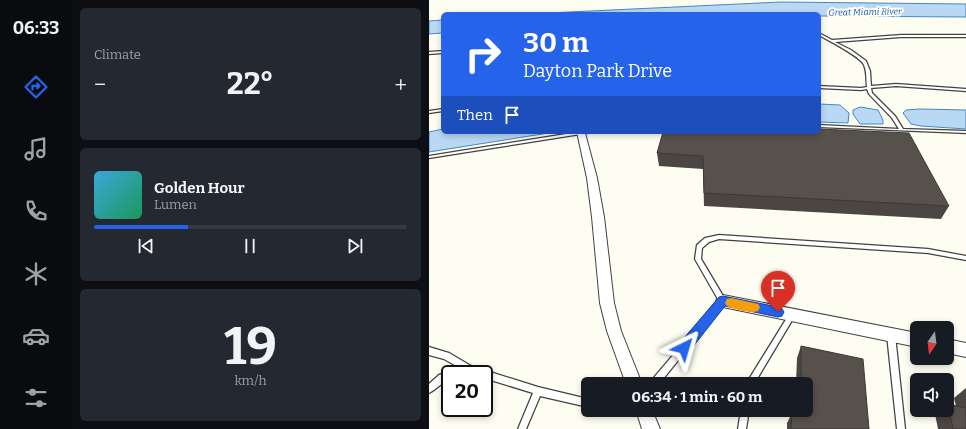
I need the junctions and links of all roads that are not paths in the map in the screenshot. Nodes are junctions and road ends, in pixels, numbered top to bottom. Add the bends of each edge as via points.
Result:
1 (821, 35) edge
2 (966, 36) edge
3 (831, 41) junction
4 (441, 52) edge
5 (429, 53) edge
6 (821, 87) edge
7 (868, 88) junction
8 (966, 90) edge
9 (441, 110) edge
10 (429, 112) edge
11 (821, 126) edge
12 (902, 130) junction
13 (966, 132) edge
14 (572, 134) edge
15 (584, 134) edge
16 (429, 157) edge
17 (966, 258) edge
18 (723, 301) junction
19 (792, 315) junction
20 (891, 334) junction
21 (910, 338) edge
22 (954, 347) edge
23 (966, 350) edge
24 (429, 351) edge
25 (462, 365) edge
26 (493, 377) edge
27 (631, 377) edge
28 (660, 377) edge
29 (754, 377) edge
30 (441, 379) edge
31 (429, 389) edge
32 (538, 391) junction
33 (581, 401) edge
34 (647, 417) edge
35 (744, 417) edge
36 (522, 429) edge
37 (651, 429) edge
38 (742, 429) edge
39 (901, 429) edge

1 - 3 lane
2 - 3 lane via 907,36
3 - 7 lane via 865,62 869,71
4 - 5 lane
6 - 7 lane
7 - 8 lane via 896,85
7 - 12 lane
9 - 10 lane
11 - 12 lane
12 - 13 lane
14 - 16 lane
15 - 27 street via 607,303 614,331
17 - 18 lane via 928,252 719,237 707,240 699,247 698,259
18 - 19 street
18 - 28 lane
19 - 20 street
19 - 29 lane
20 - 21 street
20 - 39 lane
22 - 23 street
24 - 25 lane via 446,356
26 - 32 lane
30 - 31 lane
32 - 33 lane
32 - 36 lane
34 - 37 street
35 - 38 lane

